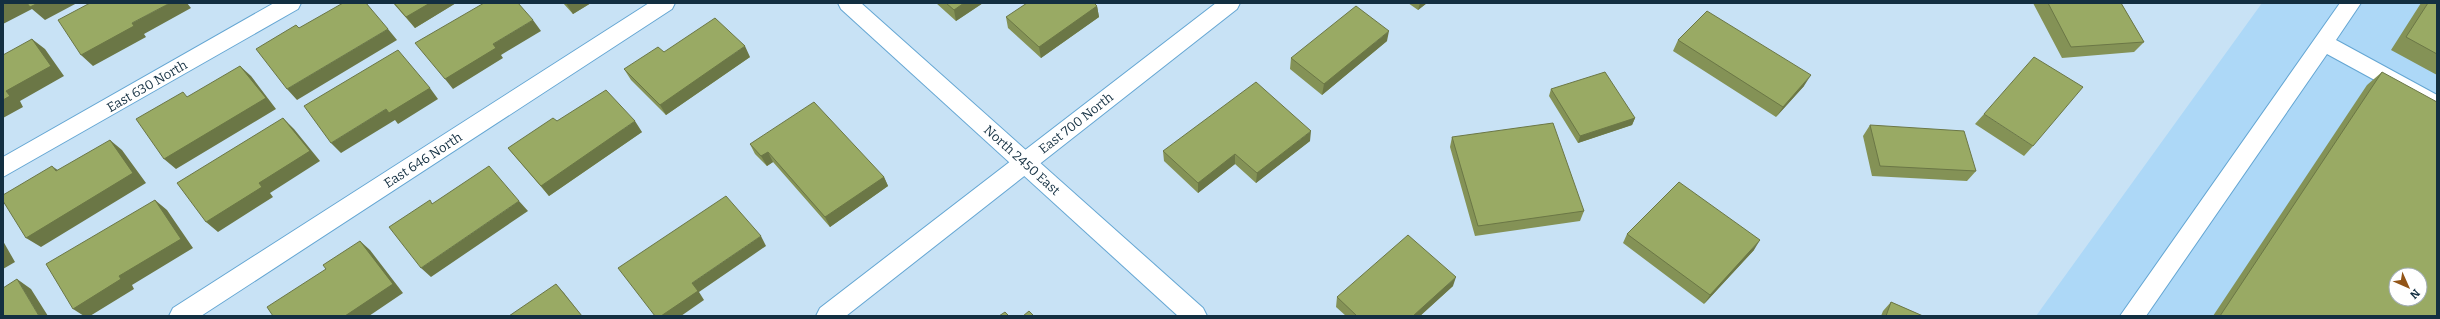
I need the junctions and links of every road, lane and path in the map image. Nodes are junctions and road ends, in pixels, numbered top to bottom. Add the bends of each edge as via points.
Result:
1 (291, 3) edge
2 (665, 3) edge
3 (848, 3) edge
4 (1230, 3) edge
5 (2351, 3) edge
6 (2324, 43) junction
7 (2437, 105) edge
8 (1025, 162) junction
9 (3, 168) edge
10 (181, 316) edge
11 (828, 316) edge
12 (1195, 316) edge
13 (2132, 316) edge

1 - 9 street, East 630 North
2 - 10 street, East 646 North
3 - 8 street, North 2450 East
4 - 8 street, East 700 North
5 - 6 street
6 - 7 street
6 - 13 street
8 - 11 street, East 700 North
8 - 12 street, North 2450 East

